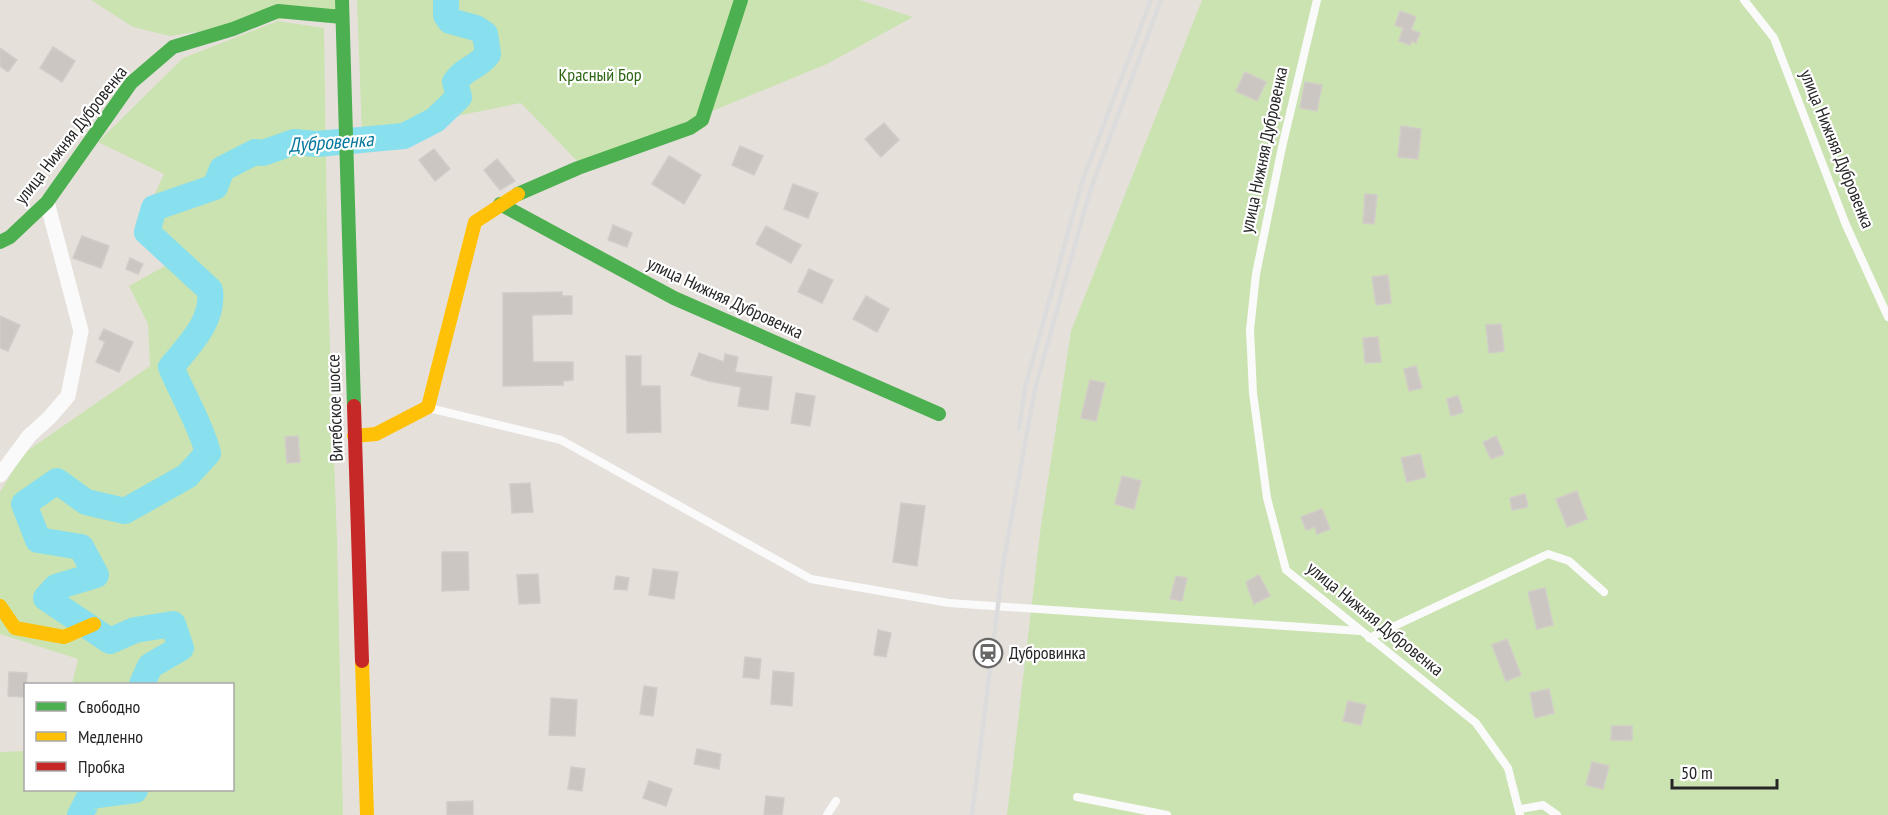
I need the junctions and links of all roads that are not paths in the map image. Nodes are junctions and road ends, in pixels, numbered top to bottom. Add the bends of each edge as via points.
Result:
1 (342, 0) edge
2 (741, 0) edge
3 (1317, 0) edge
4 (1744, 0) edge
5 (342, 18) junction
6 (47, 202) junction
7 (500, 204) junction
8 (0, 242) edge
9 (1888, 317) edge
10 (428, 407) junction
11 (939, 414) dead end
12 (354, 436) junction
13 (0, 475) edge
14 (1604, 592) dead end
15 (0, 606) edge
16 (94, 624) dead end
17 (1360, 631) junction
18 (1369, 638) junction
19 (1077, 796) dead end
20 (836, 801) dead end
21 (1520, 812) edge
22 (367, 815) edge
23 (826, 815) edge
24 (1167, 815) edge
25 (1557, 815) edge

1 - 5 street, Витебское шоссе
2 - 7 street via 702,120 690,128 560,175
3 - 17 lane, улица Нижняя Дубровенка via 1256,274 1250,330 1253,393 1267,498 1286,570
4 - 9 lane, улица Нижняя Дубровенка via 1774,38 1846,225
5 - 6 street, улица Нижняя Дубровенка via 278,11 173,47 131,83
5 - 12 street, Витебское шоссе
6 - 8 street, улица Нижняя Дубровенка
6 - 13 street via 81,331 68,396 29,436
7 - 10 street via 475,222
7 - 11 street, улица Нижняя Дубровенка via 674,297
10 - 12 street via 376,434
10 - 17 lane via 561,440 811,579 949,603
12 - 22 street, Витебское шоссе
14 - 18 lane via 1569,561 1548,554
15 - 16 street via 15,628 64,637
17 - 18 lane, улица Нижняя Дубровенка
18 - 21 lane, улица Нижняя Дубровенка via 1476,723 1508,768
19 - 24 lane
20 - 23 lane
21 - 25 lane via 1543,805

